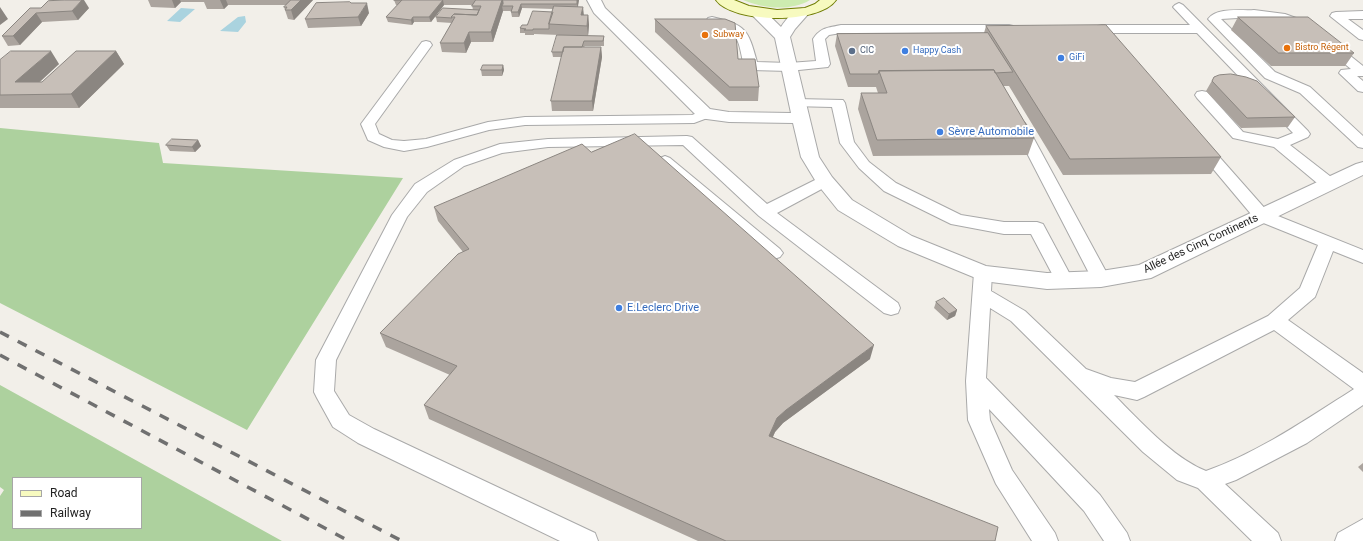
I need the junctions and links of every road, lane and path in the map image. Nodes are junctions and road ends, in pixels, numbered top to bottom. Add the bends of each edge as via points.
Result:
1 (594, 0) edge
2 (724, 0) edge
3 (832, 1) edge
4 (1179, 7) dead end
5 (756, 12) junction
6 (803, 12) junction
7 (1363, 15) edge
8 (700, 20) edge
9 (1025, 29) edge
10 (1087, 29) edge
11 (1102, 29) junction
12 (1200, 29) junction
13 (1363, 36) edge
14 (782, 37) junction
15 (1113, 41) edge
16 (426, 46) dead end
17 (789, 67) junction
18 (1363, 72) edge
19 (1363, 88) edge
20 (1202, 95) dead end
21 (798, 110) junction
22 (1012, 113) edge
23 (705, 114) junction
24 (1195, 139) edge
25 (642, 141) junction
26 (1279, 144) junction
27 (1363, 144) edge
28 (1363, 168) edge
29 (825, 181) junction
30 (1329, 184) junction
31 (765, 212) junction
32 (1262, 216) junction
33 (1328, 242) junction
34 (774, 253) dead end
35 (1363, 257) edge
36 (983, 274) junction
37 (1101, 279) junction
38 (1064, 280) junction
39 (982, 294) junction
40 (891, 308) dead end
41 (1275, 321) junction
42 (1077, 373) junction
43 (976, 380) junction
44 (1363, 384) edge
45 (1363, 394) edge
46 (1206, 481) junction
47 (1363, 532) edge
48 (586, 541) edge
49 (1046, 541) edge
50 (1118, 541) edge
51 (1269, 541) edge
52 (1347, 541) edge

1 - 23 street via 599,10
2 - 5 main road
3 - 6 main road
4 - 12 lane
5 - 6 main road
5 - 14 street
6 - 14 street
7 - 13 lane via 1336,16
8 - 17 lane via 731,25 737,29 743,35 751,66
9 - 17 lane via 841,29 825,32 819,39 823,64
10 - 11 lane
11 - 12 lane
11 - 15 lane
12 - 26 lane via 1303,134
14 - 17 street, Allée des Cinq Continents
16 - 23 lane via 368,124 373,137 389,144 404,146 427,143 488,126 525,121 694,119
17 - 21 street, Allée des Cinq Continents
18 - 19 lane via 1346,73
18 - 27 lane via 1296,21 1273,14 1221,14 1214,19 1270,75 1305,90
20 - 26 lane via 1238,135
21 - 23 street via 729,117
21 - 29 street, Allée des Cinq Continents via 810,157
21 - 38 lane via 838,103 847,144 864,165 890,187 957,220 1004,228 1037,228
22 - 37 lane
24 - 32 lane
25 - 31 lane via 687,140
25 - 34 lane
25 - 48 lane via 548,143 500,149 459,163 422,188 400,215 326,360 324,392 340,422
26 - 30 lane
28 - 30 street, Allée des Cinq Continents
29 - 31 lane
29 - 36 street, Allée des Cinq Continents via 845,205 905,240
30 - 32 street, Allée des Cinq Continents
31 - 40 lane
32 - 33 lane
32 - 37 street, Allée des Cinq Continents via 1143,272
33 - 35 lane
33 - 41 lane via 1308,292
36 - 38 street, Allée des Cinq Continents via 1047,281
36 - 39 lane
37 - 38 street, Allée des Cinq Continents
39 - 42 lane via 1018,316
39 - 43 lane
41 - 42 lane via 1137,391 1109,386
41 - 44 lane
42 - 46 lane via 1151,445 1185,473
43 - 49 lane via 979,420 1004,477
43 - 50 lane via 1092,503
45 - 46 lane via 1299,436 1228,473
46 - 51 lane
47 - 52 lane

